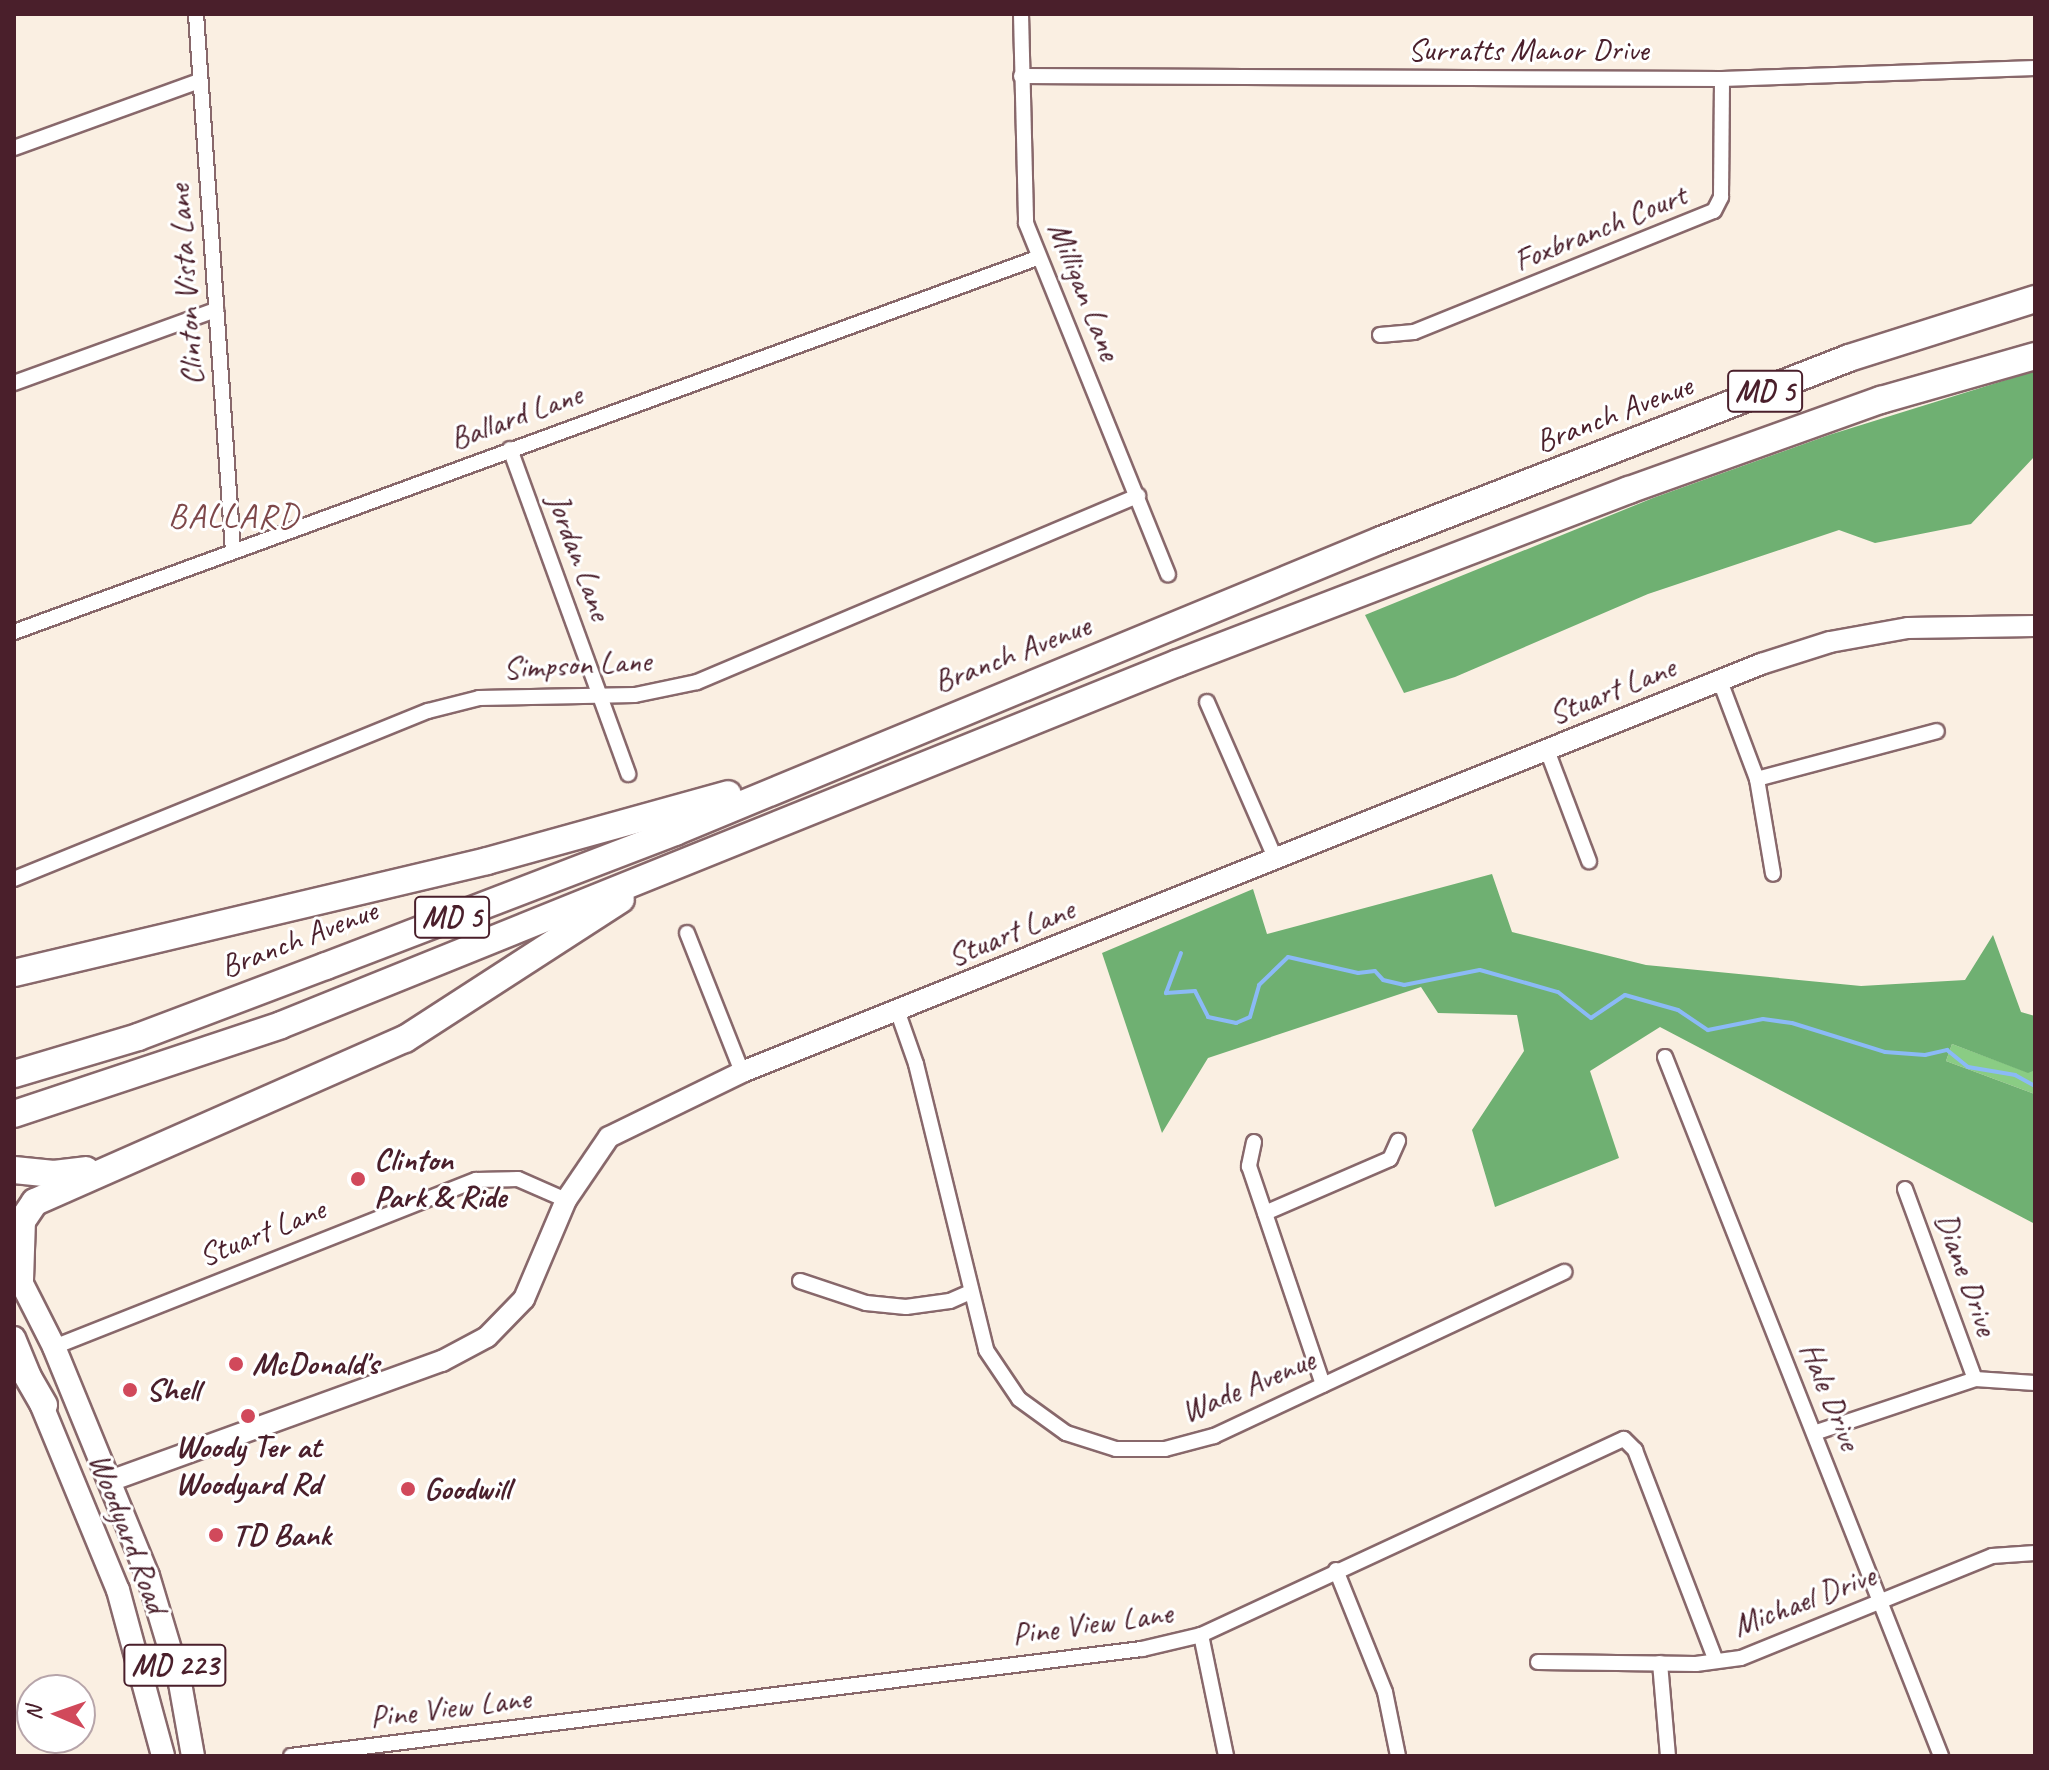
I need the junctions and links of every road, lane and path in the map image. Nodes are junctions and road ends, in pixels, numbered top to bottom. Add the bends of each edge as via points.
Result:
1 (196, 14) edge
2 (1021, 14) edge
3 (2035, 68) edge
4 (1021, 76) junction
5 (1722, 79) junction
6 (199, 81) junction
7 (14, 148) edge
8 (1037, 258) junction
9 (2035, 299) edge
10 (216, 310) junction
11 (1380, 335) dead end
12 (2035, 356) edge
13 (14, 383) edge
14 (510, 449) junction
15 (1138, 496) junction
16 (233, 551) junction
17 (1168, 574) dead end
18 (2035, 626) edge
19 (14, 632) edge
20 (1720, 681) junction
21 (599, 695) junction
22 (1207, 702) dead end
23 (1937, 731) dead end
24 (884, 742) junction
25 (1547, 750) junction
26 (628, 774) dead end
27 (1757, 779) junction
28 (732, 844) junction
29 (1276, 860) junction
30 (1589, 861) dead end
31 (1773, 874) dead end
32 (14, 879) edge
33 (687, 933) dead end
34 (62, 963) junction
35 (14, 973) edge
36 (14, 987) edge
37 (897, 1010) junction
38 (1665, 1057) dead end
39 (742, 1072) junction
40 (14, 1074) edge
41 (14, 1114) edge
42 (1398, 1141) dead end
43 (1254, 1142) dead end
44 (133, 1157) junction
45 (14, 1170) edge
46 (1905, 1189) dead end
47 (566, 1200) junction
48 (1265, 1213) junction
49 (1564, 1272) dead end
50 (17, 1274) edge
51 (800, 1281) dead end
52 (970, 1292) junction
53 (14, 1338) edge
54 (54, 1347) junction
55 (14, 1353) edge
56 (1975, 1379) junction
57 (2035, 1383) edge
58 (1323, 1385) junction
59 (44, 1405) junction
60 (1814, 1433) junction
61 (110, 1481) junction
62 (2035, 1553) edge
63 (1336, 1570) junction
64 (1883, 1602) junction
65 (1201, 1635) junction
66 (133, 1636) junction
67 (1715, 1658) junction
68 (1538, 1662) dead end
69 (1660, 1663) junction
70 (163, 1756) edge
71 (193, 1756) edge
72 (291, 1756) edge
73 (1226, 1756) edge
74 (1398, 1756) edge
75 (1668, 1756) edge
76 (1941, 1756) edge

1 - 6 street, Clinton Vista Lane
2 - 4 street, Milligan Lane
3 - 5 street, Surratts Manor Drive
4 - 5 street, Surratts Manor Drive
4 - 8 street, Milligan Lane via 1022,196
5 - 11 street, Foxbranch Court via 1721,197 1714,211 1414,332
6 - 7 street
6 - 10 street, Clinton Vista Lane
8 - 14 street, Ballard Lane
8 - 15 street, Milligan Lane
9 - 24 highway, Branch Avenue / MD 5 via 1849,358 1368,545
10 - 13 street
10 - 16 street, Clinton Vista Lane
12 - 28 highway, MD 5 via 1881,400 1629,490 1178,663
14 - 16 street, Ballard Lane
14 - 21 street, Jordan Lane
15 - 17 street, Milligan Lane
15 - 21 street, Simpson Lane via 754,662 658,692
16 - 19 street, Ballard Lane
18 - 20 street, Stuart Lane via 1908,628 1830,642
20 - 25 street, Stuart Lane
20 - 27 street
21 - 26 street, Jordan Lane
21 - 32 street, Simpson Lane via 479,698 428,711
22 - 29 street
23 - 27 street
24 - 34 highway via 712,799 487,861
24 - 40 highway, Branch Avenue / MD 5 via 675,832 326,966 138,1037
25 - 29 street, Stuart Lane
25 - 30 street
27 - 31 street
28 - 41 highway, MD 5 via 281,1025
28 - 44 highway via 622,899 405,1039
29 - 37 street, Stuart Lane
33 - 39 street
34 - 35 highway
34 - 36 highway
37 - 39 street, Stuart Lane
37 - 52 street, Wade Avenue via 916,1064
38 - 60 street, Hale Drive
39 - 47 street, Stuart Lane via 620,1127 594,1152
42 - 48 street via 1390,1159
43 - 48 street via 1249,1166
44 - 45 highway via 69,1173
44 - 50 highway via 35,1202 22,1221
46 - 56 street, Diane Drive
47 - 54 street, Stuart Lane via 518,1179 476,1180
47 - 61 street via 524,1299 487,1337 428,1367
48 - 58 street
49 - 58 street, Wade Avenue
50 - 54 main road, Woodyard Road / MD 223
51 - 52 street via 866,1303 906,1307 950,1301
52 - 58 street, Wade Avenue via 986,1350 1019,1399 1066,1433 1116,1449 1165,1449 1214,1436
53 - 59 main road, Woodyard Road / MD 223
54 - 61 main road, Woodyard Road / MD 223
55 - 59 highway
56 - 57 street
56 - 60 street
59 - 61 main road via 87,1467
59 - 66 main road, Woodyard Road / MD 223
60 - 64 street, Hale Drive
61 - 66 main road via 109,1511
61 - 71 main road, Woodyard Road / MD 223 via 180,1683
62 - 64 street, Michael Drive via 1992,1556
63 - 65 street, Pine View Lane
63 - 67 street, Pine View Lane via 1628,1440
63 - 74 street via 1385,1692
64 - 67 street, Michael Drive via 1741,1658
64 - 76 street, Hale Drive
65 - 72 street, Pine View Lane via 1124,1653
65 - 73 street
66 - 70 main road, Woodyard Road / MD 223
67 - 69 street, Michael Drive via 1696,1664
68 - 69 street, Michael Drive
69 - 75 street

